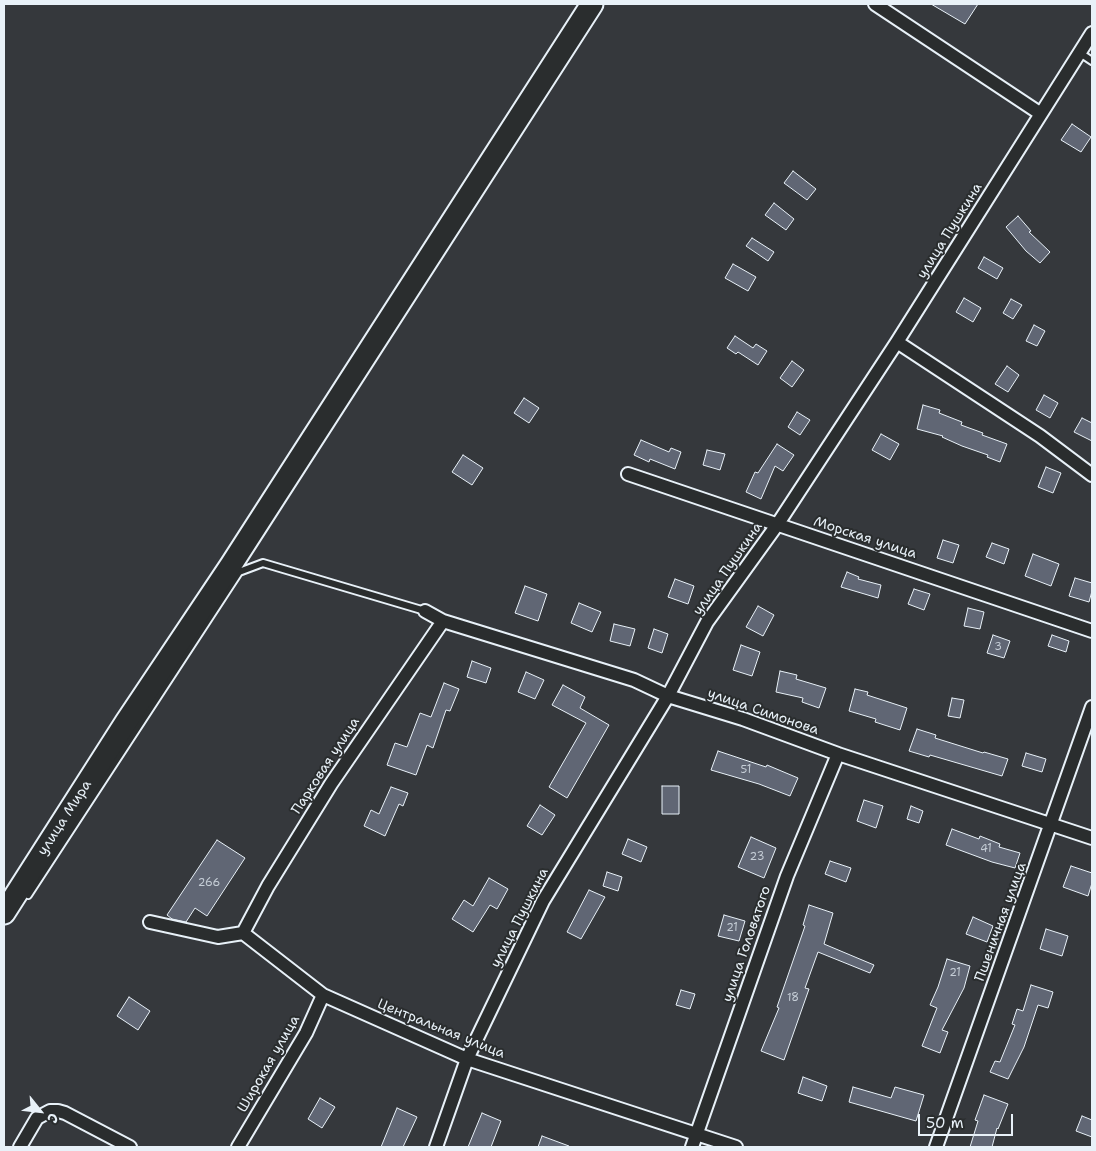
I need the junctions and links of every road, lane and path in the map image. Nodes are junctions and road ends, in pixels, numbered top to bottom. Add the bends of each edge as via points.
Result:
1 (592, 4) edge
2 (875, 4) edge
3 (1092, 33) edge
4 (1080, 53) junction
5 (1092, 60) edge
6 (1041, 114) junction
7 (897, 342) junction
8 (628, 474) dead end
9 (1092, 475) edge
10 (777, 525) junction
11 (235, 568) junction
12 (425, 611) joint
13 (443, 621) junction
14 (1092, 631) edge
15 (668, 696) junction
16 (1092, 707) edge
17 (838, 754) junction
18 (1052, 825) junction
19 (1092, 838) edge
20 (28, 895) dead end
21 (4, 913) edge
22 (150, 922) dead end
23 (243, 933) junction
24 (323, 995) junction
25 (467, 1059) junction
26 (697, 1133) junction
27 (20, 1147) edge
28 (130, 1147) edge
29 (238, 1147) edge
30 (436, 1147) edge
31 (692, 1147) edge
32 (736, 1147) edge
33 (936, 1147) edge

1 - 11 highway, улица Мира
2 - 6 street
3 - 4 street, улица Пушкина
4 - 5 lane
4 - 6 street, улица Пушкина
6 - 7 street, улица Пушкина
7 - 9 street via 1040,436
7 - 10 street, улица Пушкина
8 - 10 street, Морская улица
10 - 14 street, Морская улица
10 - 15 street, улица Пушкина via 708,622
11 - 12 lane via 263,564
11 - 20 lane
11 - 21 highway, улица Мира via 126,722
12 - 13 street, улица Симонова
13 - 15 street, улица Симонова via 634,680
13 - 23 street, Парковая улица via 331,784
15 - 17 street, улица Симонова
15 - 25 street, улица Пушкина via 543,901
16 - 18 street, Пшеничная улица
17 - 18 street, улица Симонова
17 - 26 street, улица Головатого via 787,876
18 - 19 street, улица Симонова
18 - 33 street, Пшеничная улица
22 - 23 street via 218,937
23 - 24 street, Центральная улица
24 - 25 street, Центральная улица
24 - 29 street, Широкая улица via 306,1033
25 - 26 street, Центральная улица
25 - 30 street, улица Пушкина
26 - 31 street, улица Головатого
26 - 32 street, Центральная улица
27 - 28 street via 37,1118 50,1111 65,1113

